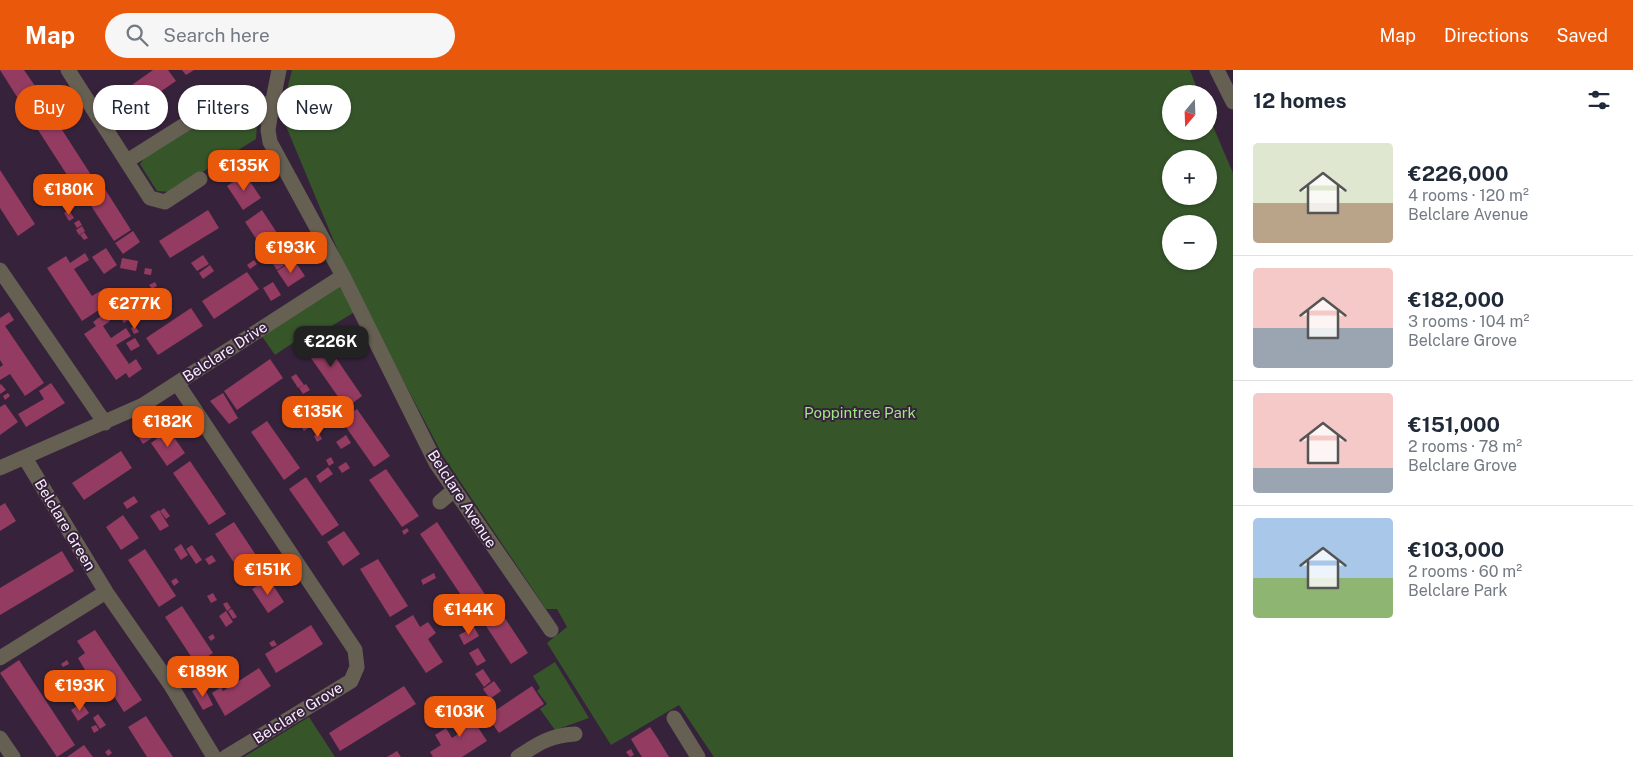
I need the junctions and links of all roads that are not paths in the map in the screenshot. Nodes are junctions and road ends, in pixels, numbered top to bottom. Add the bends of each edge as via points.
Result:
1 (68, 70) edge
2 (279, 70) edge
3 (1217, 70) edge
4 (1233, 102) edge
5 (272, 105) junction
6 (127, 161) junction
7 (200, 179) dead end
8 (0, 270) edge
9 (342, 276) junction
10 (177, 383) junction
11 (106, 423) junction
12 (25, 458) junction
13 (0, 468) edge
14 (454, 490) junction
15 (440, 502) dead end
16 (106, 592) junction
17 (550, 630) dead end
18 (0, 658) edge
19 (674, 718) dead end
20 (575, 734) dead end
21 (0, 738) edge
22 (12, 757) edge
23 (214, 757) edge
24 (226, 757) edge
25 (518, 757) edge
26 (698, 757) edge

1 - 6 street
2 - 5 street, Belclare Avenue
3 - 4 street
5 - 6 street via 227,98
5 - 9 street, Belclare Avenue via 268,130 270,142
6 - 7 street via 150,198 165,202
8 - 11 street
9 - 10 street, Belclare Drive
9 - 14 street, Belclare Avenue via 436,463
10 - 11 street, Belclare Drive
10 - 24 street, Belclare Grove via 355,650 357,667 351,681
11 - 12 street, Belclare Drive
12 - 13 street, Belclare Drive
12 - 16 street, Belclare Green
14 - 15 street
14 - 17 street, Belclare Avenue
16 - 18 street
16 - 23 street, Belclare Green via 172,688
19 - 26 street
20 - 25 street via 561,734 542,740
21 - 22 street

